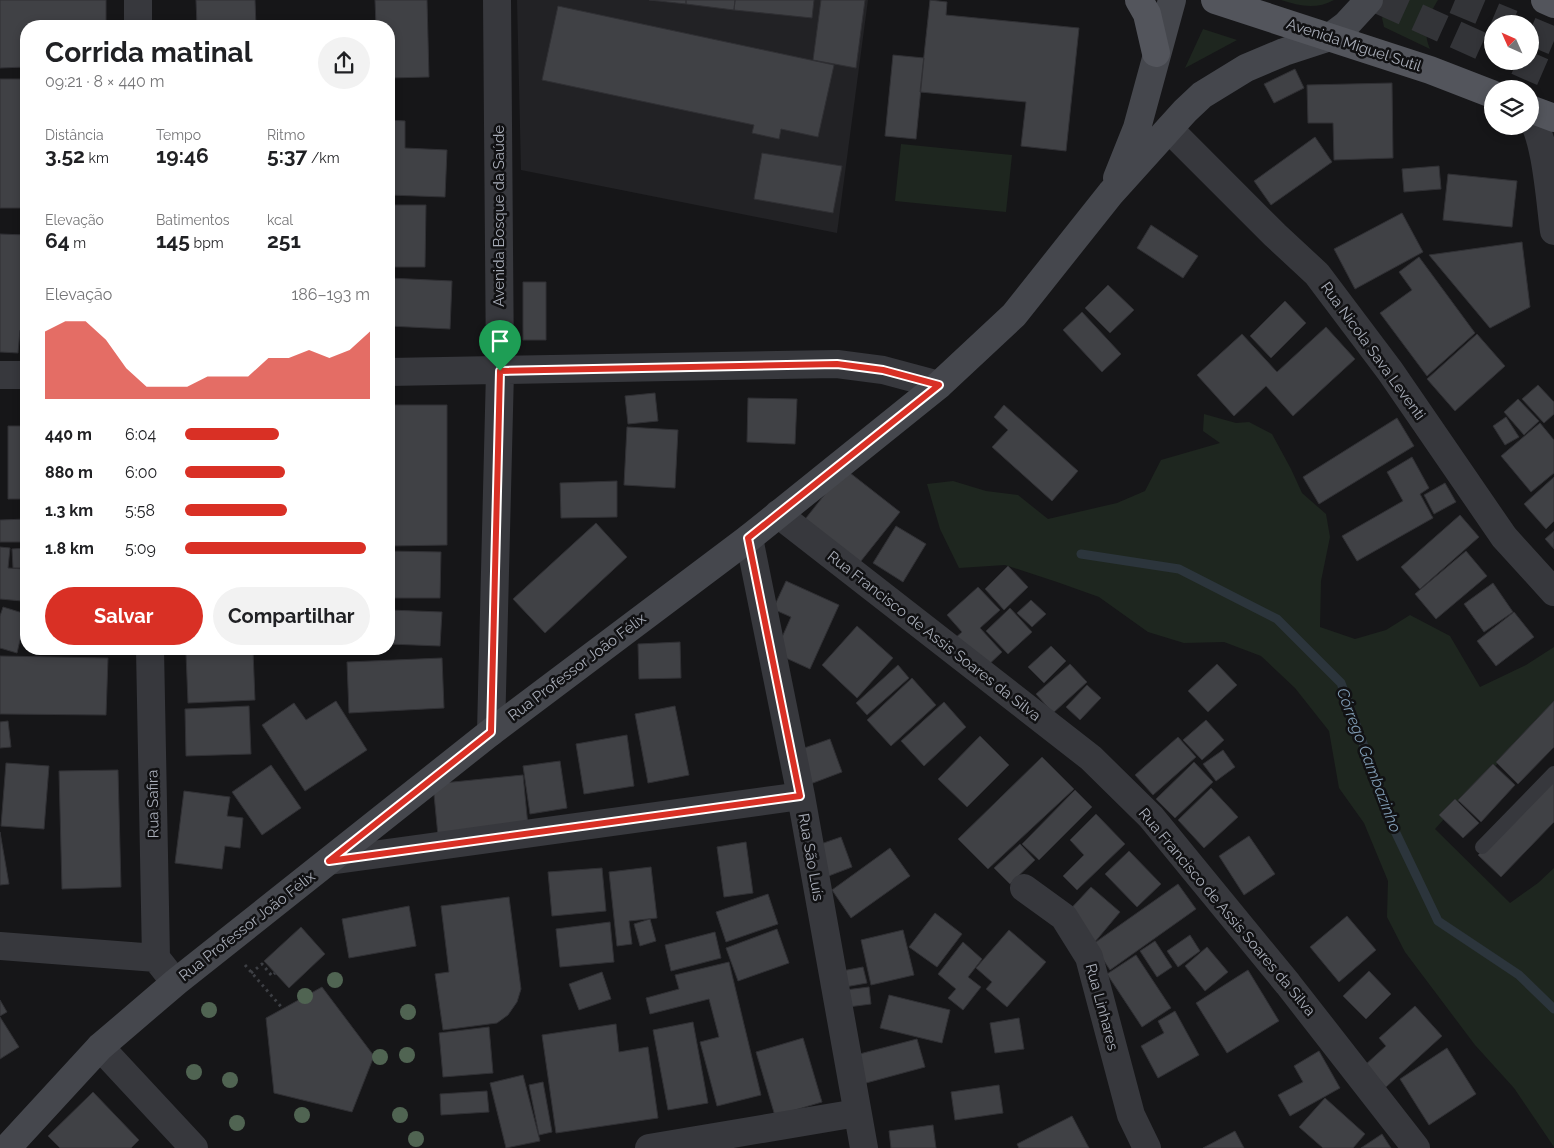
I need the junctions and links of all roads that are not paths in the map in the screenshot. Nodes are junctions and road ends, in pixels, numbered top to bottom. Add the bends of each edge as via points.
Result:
1 (138, 0) edge
2 (497, 0) edge
3 (1140, 0) edge
4 (1172, 0) edge
5 (1215, 0) edge
6 (1369, 0) edge
7 (1546, 0) edge
8 (1554, 4) edge
9 (138, 20) edge
10 (1330, 38) junction
11 (1156, 53) junction
12 (1484, 91) edge
13 (1539, 112) edge
14 (1554, 118) edge
15 (1169, 129) junction
16 (1539, 134) edge
17 (1111, 193) junction
18 (1554, 231) edge
19 (500, 371) junction
20 (395, 372) edge
21 (0, 375) edge
22 (20, 375) edge
23 (939, 385) junction
24 (778, 514) junction
25 (748, 538) junction
26 (1554, 592) edge
27 (150, 655) edge
28 (491, 732) junction
29 (1554, 773) edge
30 (800, 796) junction
31 (1482, 846) dead end
32 (329, 861) junction
33 (1024, 888) dead end
34 (0, 946) edge
35 (156, 958) junction
36 (176, 982) junction
37 (100, 1047) junction
38 (857, 1113) junction
39 (8, 1148) edge
40 (194, 1148) edge
41 (649, 1148) edge
42 (864, 1148) edge
43 (1148, 1148) edge
44 (1416, 1148) edge

1 - 9 street
2 - 19 street, Avenida Bosque da Saúde
3 - 11 main road via 1147,14
4 - 11 street
5 - 10 main road, Avenida Miguel Sutil
6 - 10 street
7 - 8 main road
10 - 12 main road, Avenida Miguel Sutil
10 - 15 street via 1284,52 1225,80 1202,95
11 - 17 street via 1136,128
13 - 14 main road
15 - 17 street
15 - 26 street, Rua Nicola Sava Leventi via 1318,274 1390,371 1504,537
16 - 18 street
17 - 23 street, Rua Professor João Félix via 1014,315
19 - 20 street
19 - 23 street via 837,364 883,370
19 - 28 street, Avenida Bosque da Saúde
21 - 22 street
23 - 24 street, Rua Professor João Félix
24 - 25 street, Rua Professor João Félix
24 - 44 street, Rua Francisco de Assis Soares da Silva via 1091,758 1144,810 1282,977
25 - 28 street, Rua Professor João Félix
25 - 30 street, Rua São Luís
27 - 35 street, Rua Safira
28 - 32 street, Rua Professor João Félix
29 - 31 lane
30 - 32 street
30 - 38 street, Rua São Luís
32 - 36 street, Rua Professor João Félix
33 - 43 street, Rua Linhares via 1064,917 1089,957 1131,1115
34 - 35 street
35 - 36 street
36 - 37 street, Rua Professor João Félix
37 - 39 street, Rua Professor João Félix
37 - 40 street
38 - 41 street
38 - 42 street, Rua São Luís

